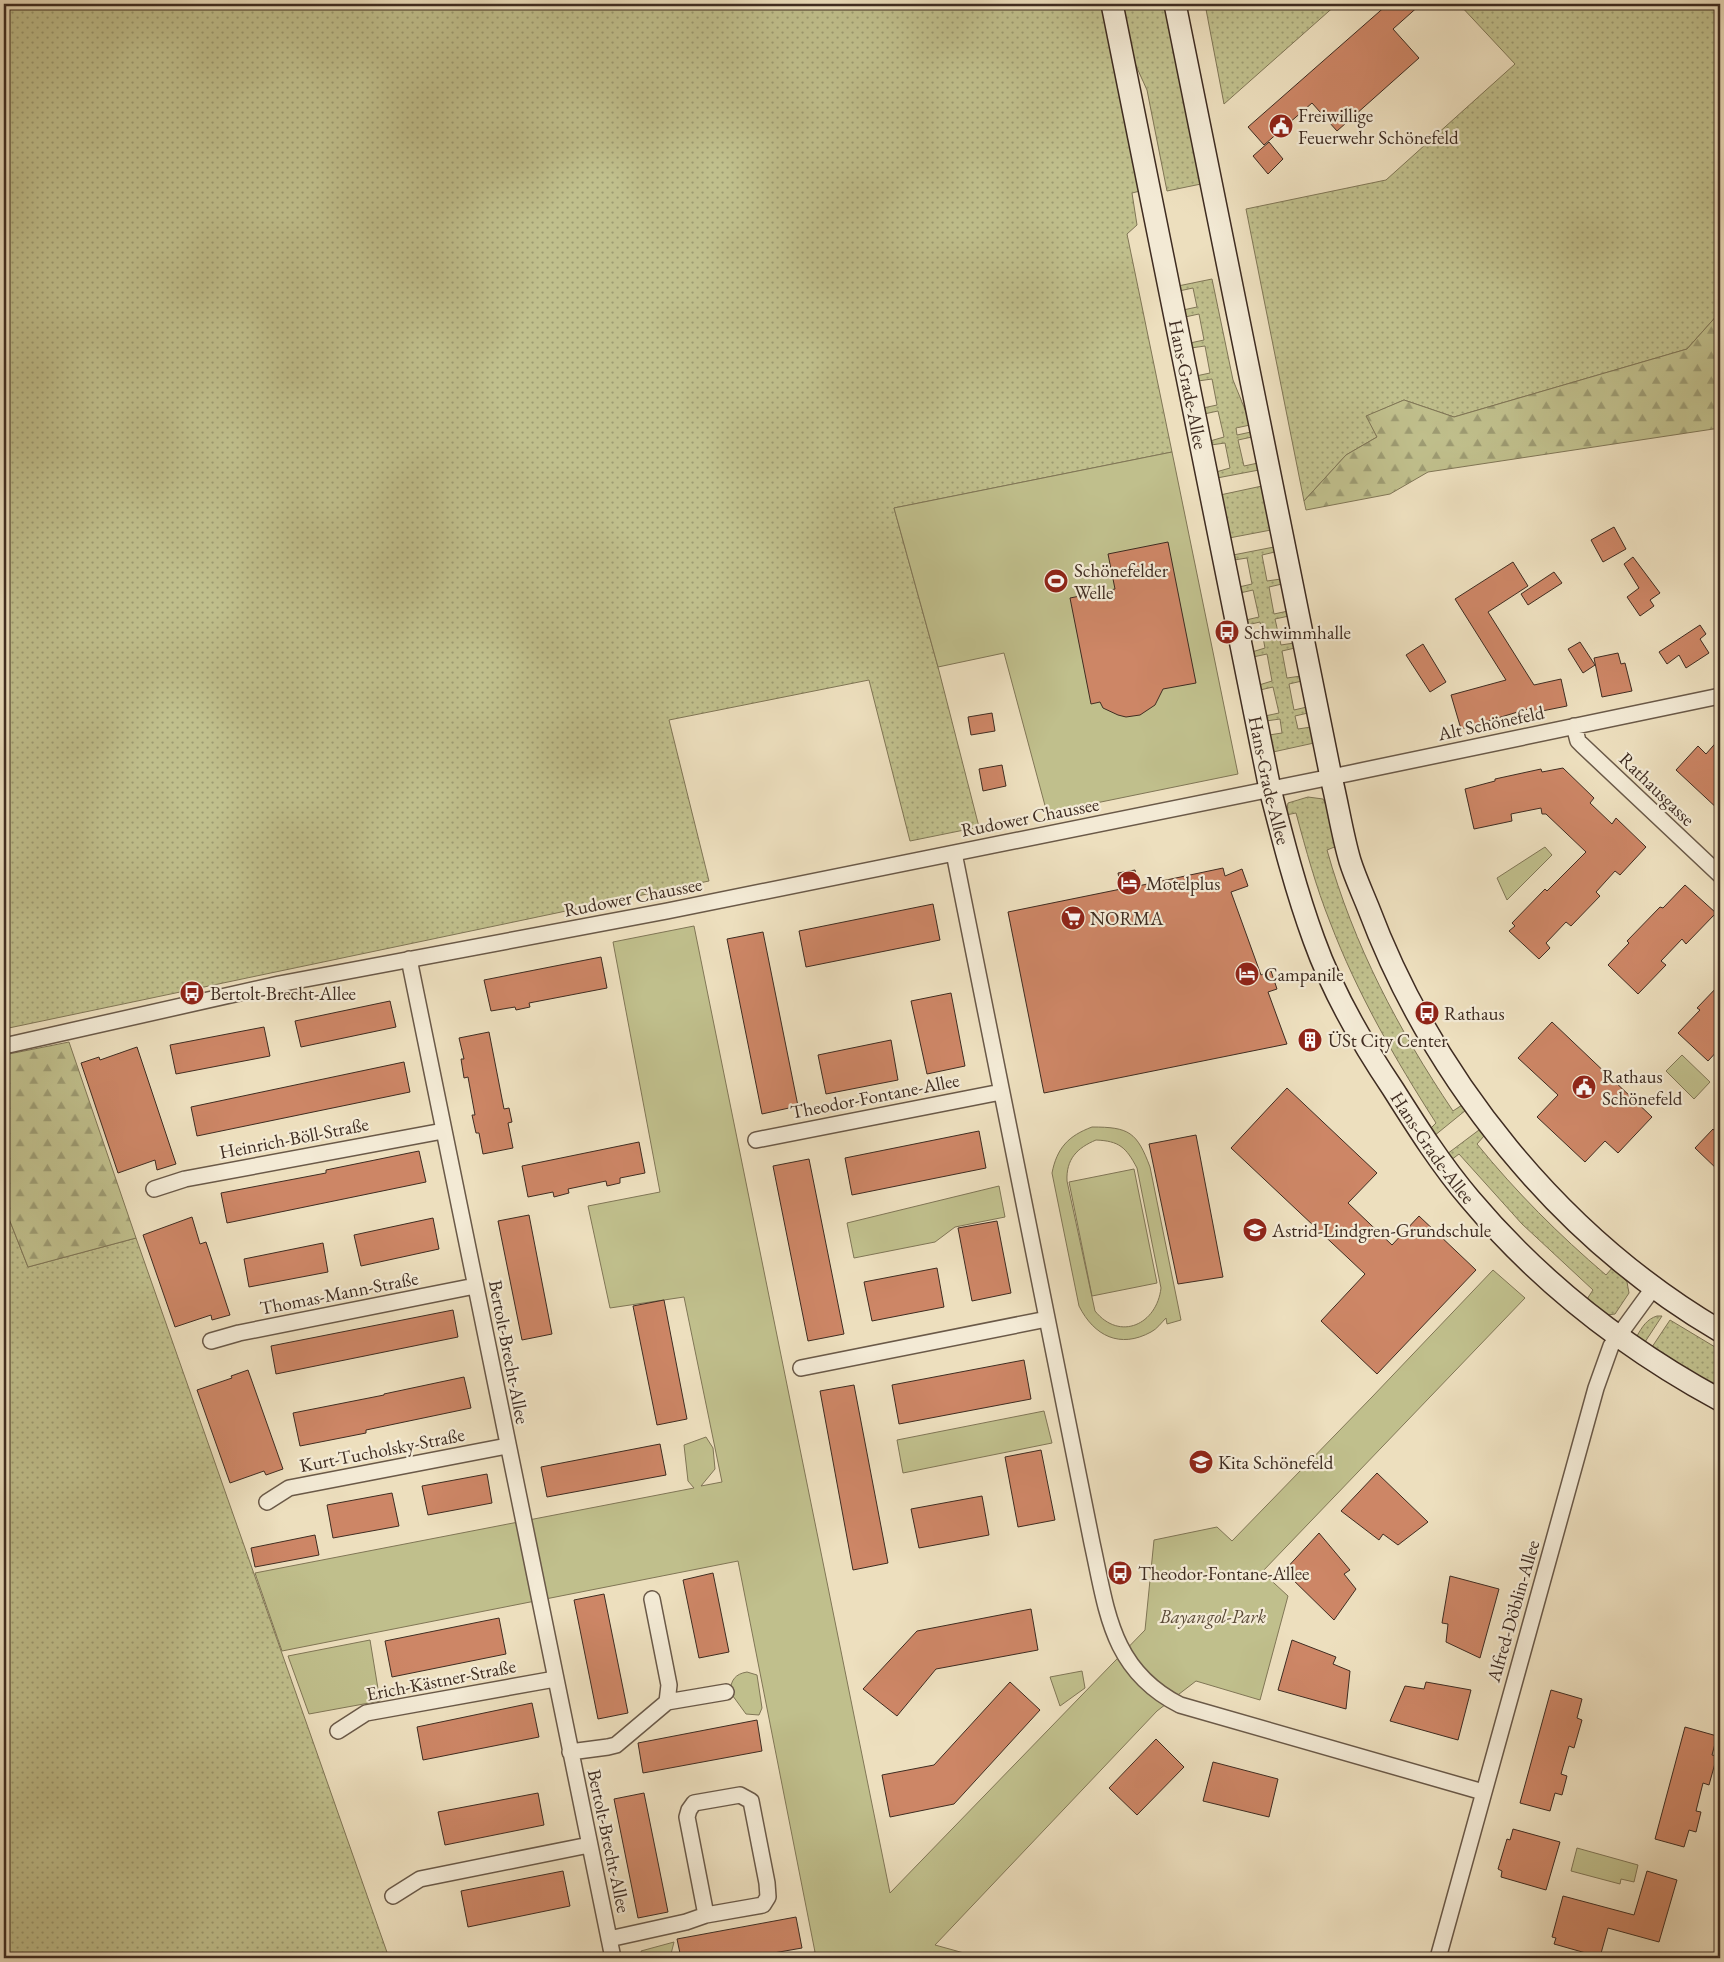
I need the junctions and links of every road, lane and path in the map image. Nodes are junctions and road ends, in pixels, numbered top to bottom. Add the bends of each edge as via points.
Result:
1 (1112, 4) edge
2 (1175, 4) edge
3 (1720, 696) edge
4 (1574, 726) junction
5 (1332, 776) junction
6 (1270, 789) junction
7 (954, 853) junction
8 (1720, 875) edge
9 (409, 960) junction
10 (4, 1046) edge
11 (1001, 1092) junction
12 (443, 1130) junction
13 (756, 1140) dead end
14 (154, 1189) dead end
15 (475, 1286) junction
16 (1654, 1287) junction
17 (1047, 1319) junction
18 (1720, 1331) edge
19 (1617, 1336) junction
20 (211, 1341) dead end
21 (802, 1368) dead end
22 (1720, 1400) edge
23 (508, 1446) junction
24 (267, 1502) dead end
25 (652, 1599) dead end
26 (555, 1679) junction
27 (726, 1692) dead end
28 (667, 1702) junction
29 (338, 1731) dead end
30 (570, 1752) junction
31 (1483, 1792) junction
32 (589, 1845) junction
33 (393, 1896) dead end
34 (706, 1915) junction
35 (609, 1939) junction
36 (613, 1958) edge
37 (1438, 1958) edge

1 - 6 street, Hans-Grade-Allee
2 - 5 street
3 - 4 street, Alt Schönefeld
4 - 5 street, Alt Schönefeld
4 - 8 street, Rathausgasse via 1578,741
5 - 6 street, Alt Schönefeld
5 - 16 street via 1351,862 1378,935 1409,1002 1436,1049 1480,1112 1550,1197
6 - 7 street, Rudower Chaussee
6 - 19 street, Hans-Grade-Allee via 1314,941 1345,1009 1382,1072 1432,1149 1471,1200 1528,1260
7 - 9 street, Rudower Chaussee
7 - 11 street
9 - 10 street, Rudower Chaussee via 265,987
9 - 12 street, Bertolt-Brecht-Allee
11 - 13 street, Theodor-Fontane-Allee
11 - 17 street
12 - 14 street, Heinrich-Böll-Straße via 185,1179
12 - 15 street, Bertolt-Brecht-Allee
15 - 20 street, Thomas-Mann-Straße
15 - 23 street, Bertolt-Brecht-Allee
16 - 18 street
16 - 19 street, Alfred-Döblin-Allee
17 - 21 street
17 - 31 street via 1110,1622 1137,1674 1156,1691 1180,1705
19 - 22 street, Hans-Grade-Allee
19 - 31 street, Alfred-Döblin-Allee via 1596,1388
23 - 24 street, Kurt-Tucholsky-Straße via 289,1488
23 - 26 street, Bertolt-Brecht-Allee
25 - 28 street via 669,1685
26 - 29 street, Erich-Kästner-Straße via 366,1713
26 - 30 street, Bertolt-Brecht-Allee
27 - 28 street
28 - 30 street, Bertolt-Brecht-Allee via 616,1745
30 - 32 street, Bertolt-Brecht-Allee
31 - 37 street, Alfred-Döblin-Allee
32 - 33 street via 420,1879
32 - 35 street, Bertolt-Brecht-Allee
34 - 34 street, Bertolt-Brecht-Allee via 687,1817 694,1803 740,1796 751,1801 768,1897 763,1905
34 - 35 street, Bertolt-Brecht-Allee
35 - 36 street, Bertolt-Brecht-Allee

